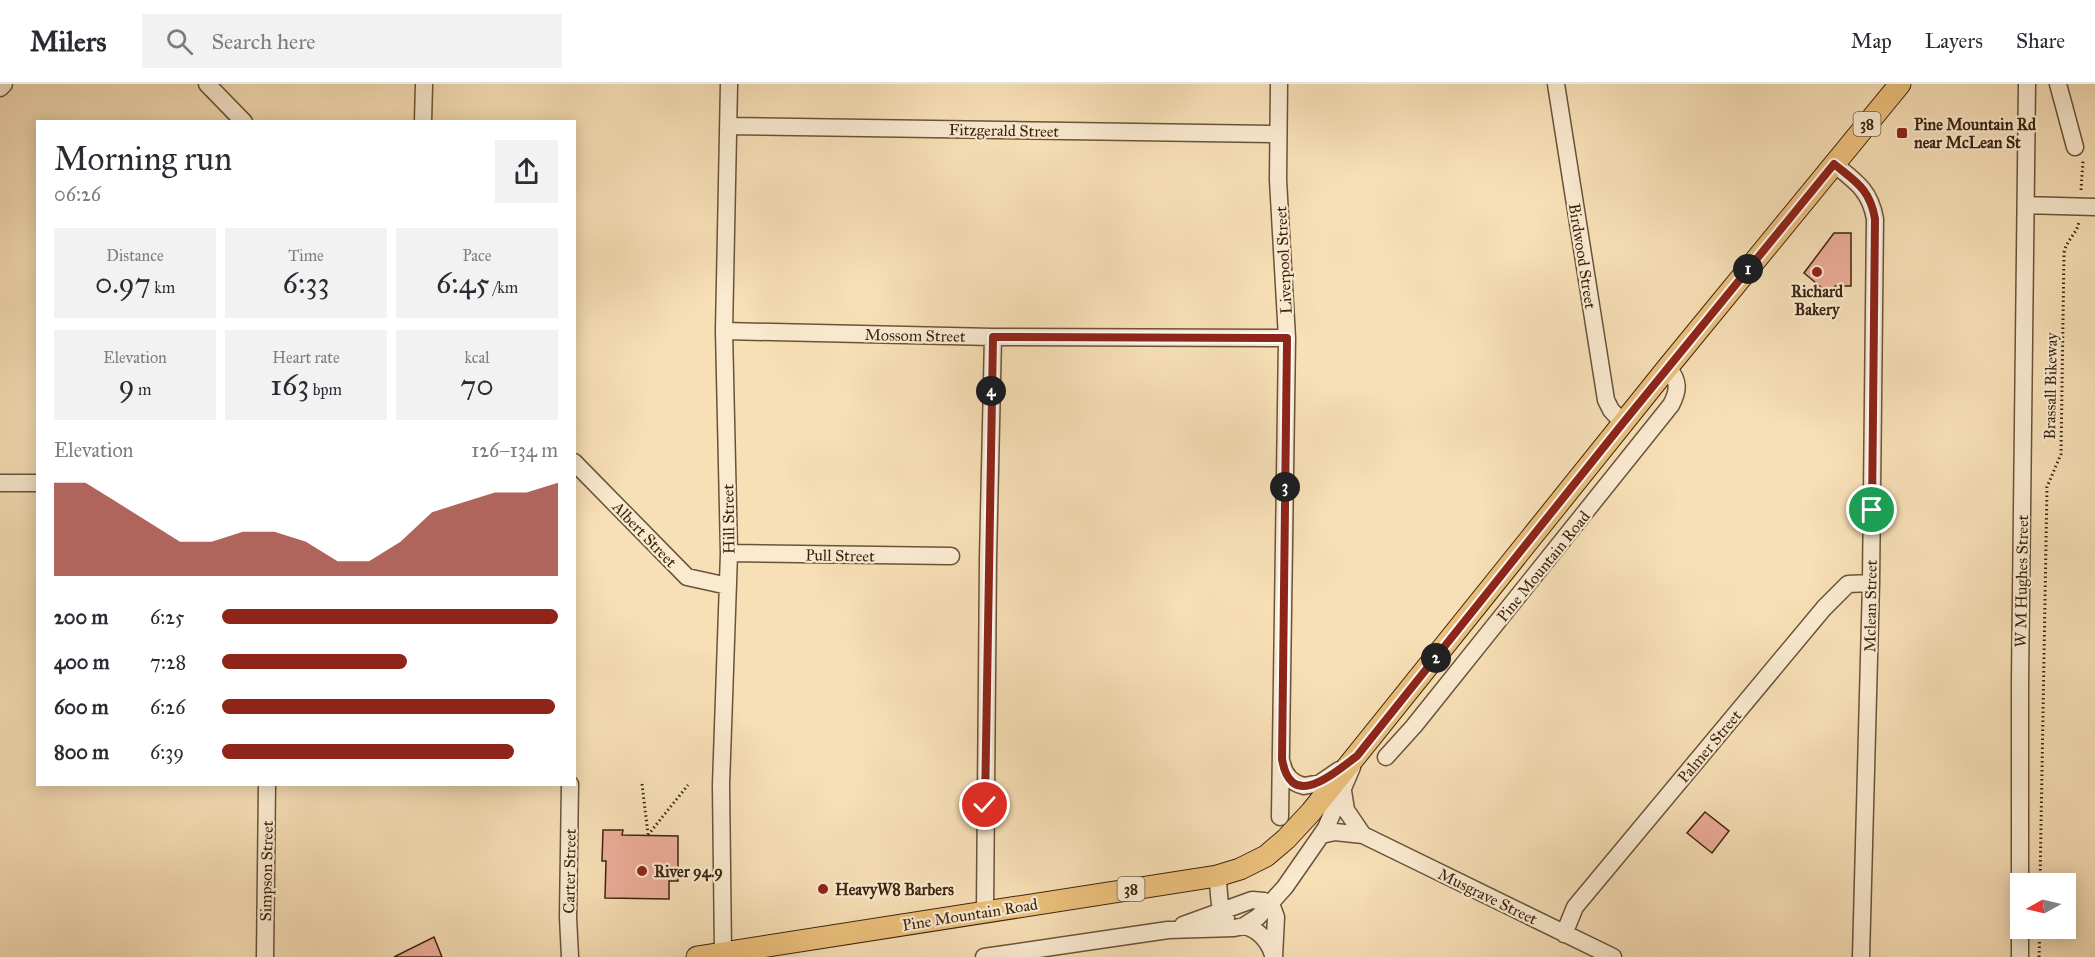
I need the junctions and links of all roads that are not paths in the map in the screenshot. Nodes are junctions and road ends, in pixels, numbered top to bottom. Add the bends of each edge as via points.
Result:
1 (4, 84) edge
2 (207, 84) edge
3 (424, 84) edge
4 (729, 84) edge
5 (1279, 84) edge
6 (1556, 84) edge
7 (1900, 84) edge
8 (2027, 84) edge
9 (2058, 84) edge
10 (0, 88) edge
11 (242, 120) edge
12 (423, 120) edge
13 (729, 126) junction
14 (1278, 134) junction
15 (2075, 147) dead end
16 (1834, 164) junction
17 (2026, 205) junction
18 (2090, 208) edge
19 (723, 331) junction
20 (993, 337) junction
21 (1287, 338) junction
22 (1668, 368) junction
23 (1623, 423) junction
24 (576, 464) edge
25 (0, 483) edge
26 (36, 483) edge
27 (729, 553) junction
28 (951, 556) dead end
29 (1871, 583) junction
30 (728, 586) junction
31 (1357, 756) junction
32 (1386, 758) dead end
33 (1282, 759) junction
34 (267, 786) edge
35 (570, 786) edge
36 (1343, 790) junction
37 (1280, 817) dead end
38 (1321, 835) junction
39 (1363, 835) junction
40 (1217, 876) junction
41 (1270, 906) junction
42 (985, 911) junction
43 (1221, 911) junction
44 (1239, 927) junction
45 (1168, 930) junction
46 (1564, 934) junction
47 (723, 956) edge
48 (265, 957) edge
49 (570, 957) edge
50 (697, 957) edge
51 (984, 957) edge
52 (1274, 957) edge
53 (1613, 957) edge
54 (1861, 957) edge
55 (2020, 957) edge

1 - 10 street
2 - 11 street
3 - 12 street
4 - 13 street, Hill Street
5 - 14 street, Liverpool Street
6 - 23 street, Birdwood Street via 1606,400
7 - 16 main road, Pine Mountain Road / 38
8 - 17 street, W M Hughes Street
9 - 15 street
13 - 14 street, Fitzgerald Street
13 - 19 street, Hill Street
14 - 21 street, Liverpool Street
16 - 22 main road, Pine Mountain Road / 38
16 - 29 street, Mclean Street via 1865,190 1875,219
17 - 18 street
17 - 55 street, W M Hughes Street
19 - 20 street, Mossom Street
19 - 27 street, Hill Street
20 - 21 street, Mossom Street
20 - 42 street
21 - 33 street, Liverpool Street
22 - 23 main road, Pine Mountain Road / 38
22 - 32 street, Pine Mountain Road via 1678,386 1671,405
23 - 31 main road, Pine Mountain Road / 38
24 - 30 street, Albert Street via 687,577
25 - 26 street
27 - 28 street, Pull Street
27 - 30 street, Hill Street
29 - 46 street, Palmer Street via 1848,584 1824,608 1575,907
29 - 54 street, Mclean Street
30 - 47 street, Hill Street via 721,785
31 - 33 street via 1310,786 1289,778
31 - 36 street, Pine Mountain Road
31 - 40 main road, Pine Mountain Road / 38 via 1272,851 1255,863
33 - 37 street, Liverpool Street
34 - 48 street, Simpson Street
35 - 49 street, Carter Street
36 - 38 street, Pine Mountain Road
36 - 39 street, Musgrave Street via 1346,810
38 - 39 street, Musgrave Street via 1335,831
38 - 41 street, Pine Mountain Road
39 - 46 street, Musgrave Street
40 - 42 main road, Pine Mountain Road / 38
40 - 43 street
41 - 43 street via 1252,900
41 - 44 street, Pine Mountain Road
41 - 52 street via 1276,917
42 - 47 main road, Pine Mountain Road / 38
43 - 44 street
43 - 45 street
44 - 45 street
44 - 52 street via 1259,933
45 - 51 street
46 - 53 street, Musgrave Street
47 - 50 main road, Pine Mountain Road / 38

